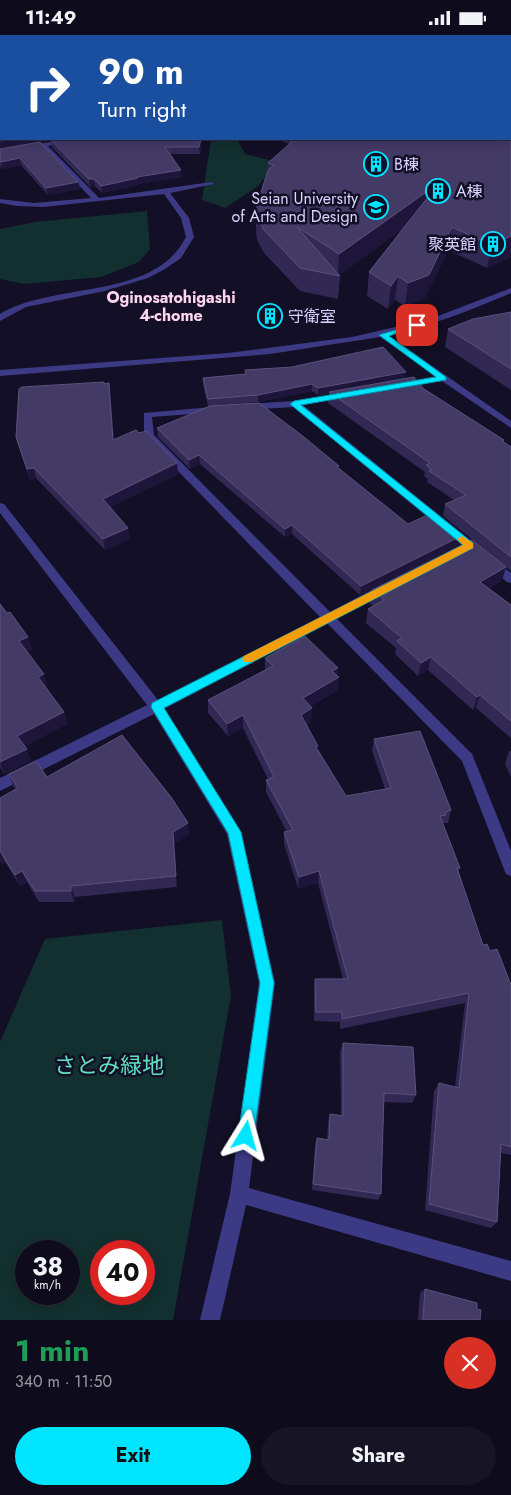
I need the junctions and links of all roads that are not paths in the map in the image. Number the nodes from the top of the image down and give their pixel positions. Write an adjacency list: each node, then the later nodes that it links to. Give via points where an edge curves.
1 (73, 140): 2 (street)
2 (44, 145): 3 (street); 6 (street)
3 (0, 152)
4 (211, 184): 5 (street)
5 (166, 192): 6 (street); 9 (street, via 185,218 190,237 180,255 134,281 51,297 21,306)
6 (97, 200): 7 (street, via 16,206)
7 (0, 201)
8 (511, 290): 10 (street, via 434,321)
9 (0, 318)
10 (383, 335): 11 (street, via 272,352); 12 (street)
11 (0, 373)
12 (443, 378): 13 (street); 16 (street)
13 (396, 386)
14 (350, 394): 15 (street)
15 (294, 404): 18 (street, via 465,548); 20 (street, via 147,415 148,436)
16 (511, 425)
17 (0, 506): 21 (street)
18 (511, 579)
19 (399, 581): 20 (street)
20 (328, 617): 21 (street); 23 (street, via 467,759)
21 (156, 707): 22 (street); 24 (street, via 234,832 267,983)
22 (0, 785)
23 (511, 869)
24 (239, 1193): 25 (street); 26 (street)
25 (511, 1271)
26 (210, 1320)

